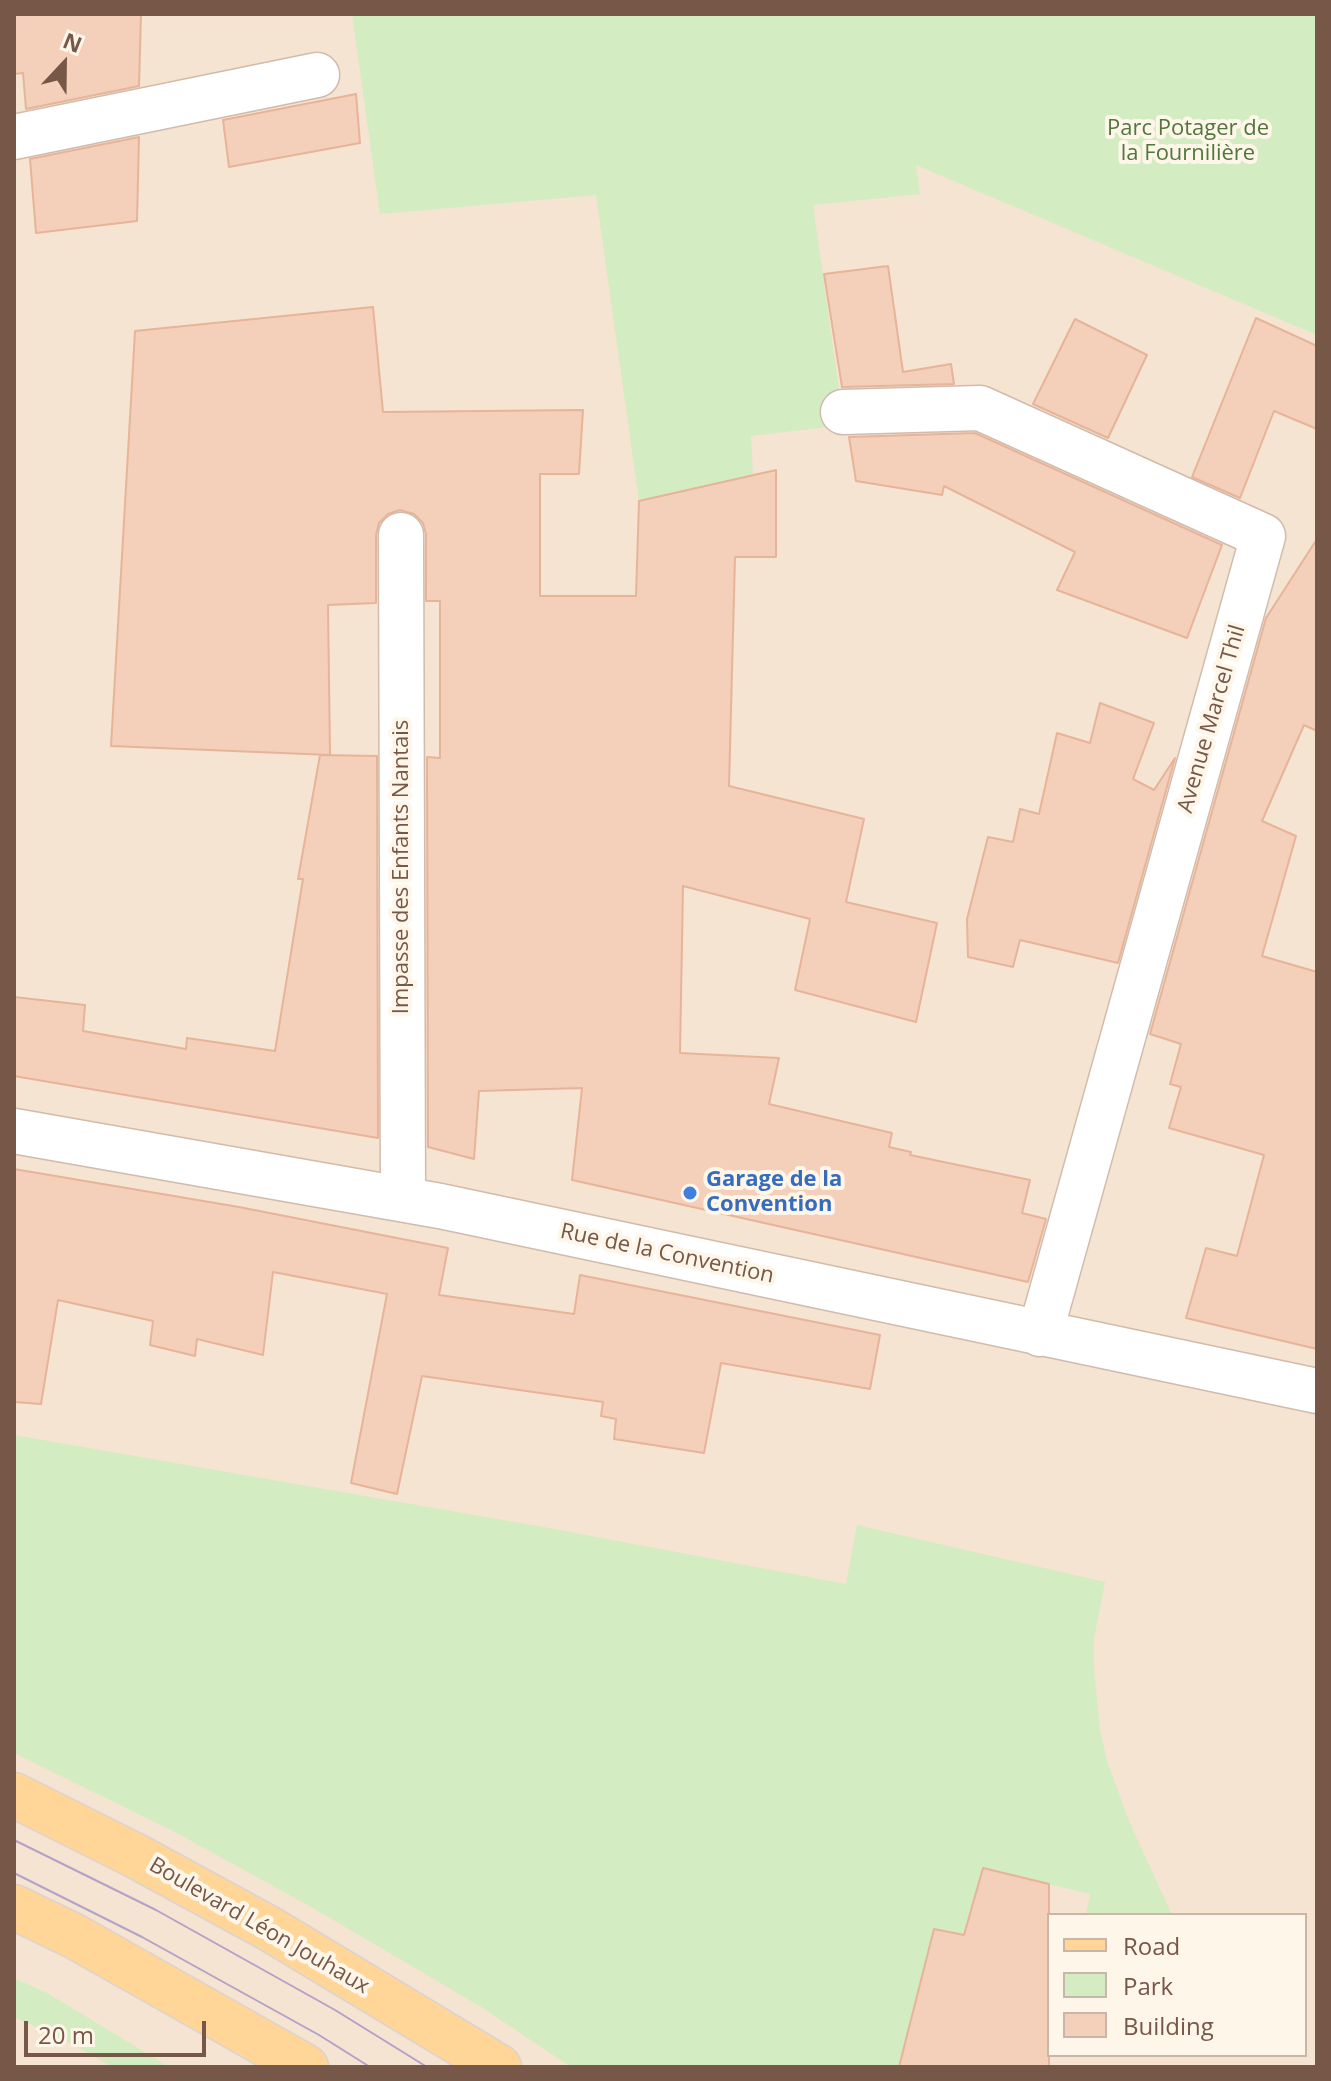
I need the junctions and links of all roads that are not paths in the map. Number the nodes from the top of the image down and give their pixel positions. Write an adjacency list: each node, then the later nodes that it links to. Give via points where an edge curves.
1 (317, 75): 2 (street)
2 (14, 137)
3 (843, 412): 7 (street, Avenue Marcel Thil, via 980,408 1263,536)
4 (401, 535): 6 (street, Impasse des Enfants Nantais)
5 (14, 1131): 6 (street, Rue de la Convention)
6 (403, 1198): 7 (street, Rue de la Convention)
7 (1040, 1334): 8 (street, Rue de la Convention)
8 (1317, 1391)
9 (14, 1795): 12 (main road, Boulevard Léon Jouhaux, via 270,1929)
10 (14, 1907): 11 (main road)
11 (306, 2067)
12 (499, 2067)

